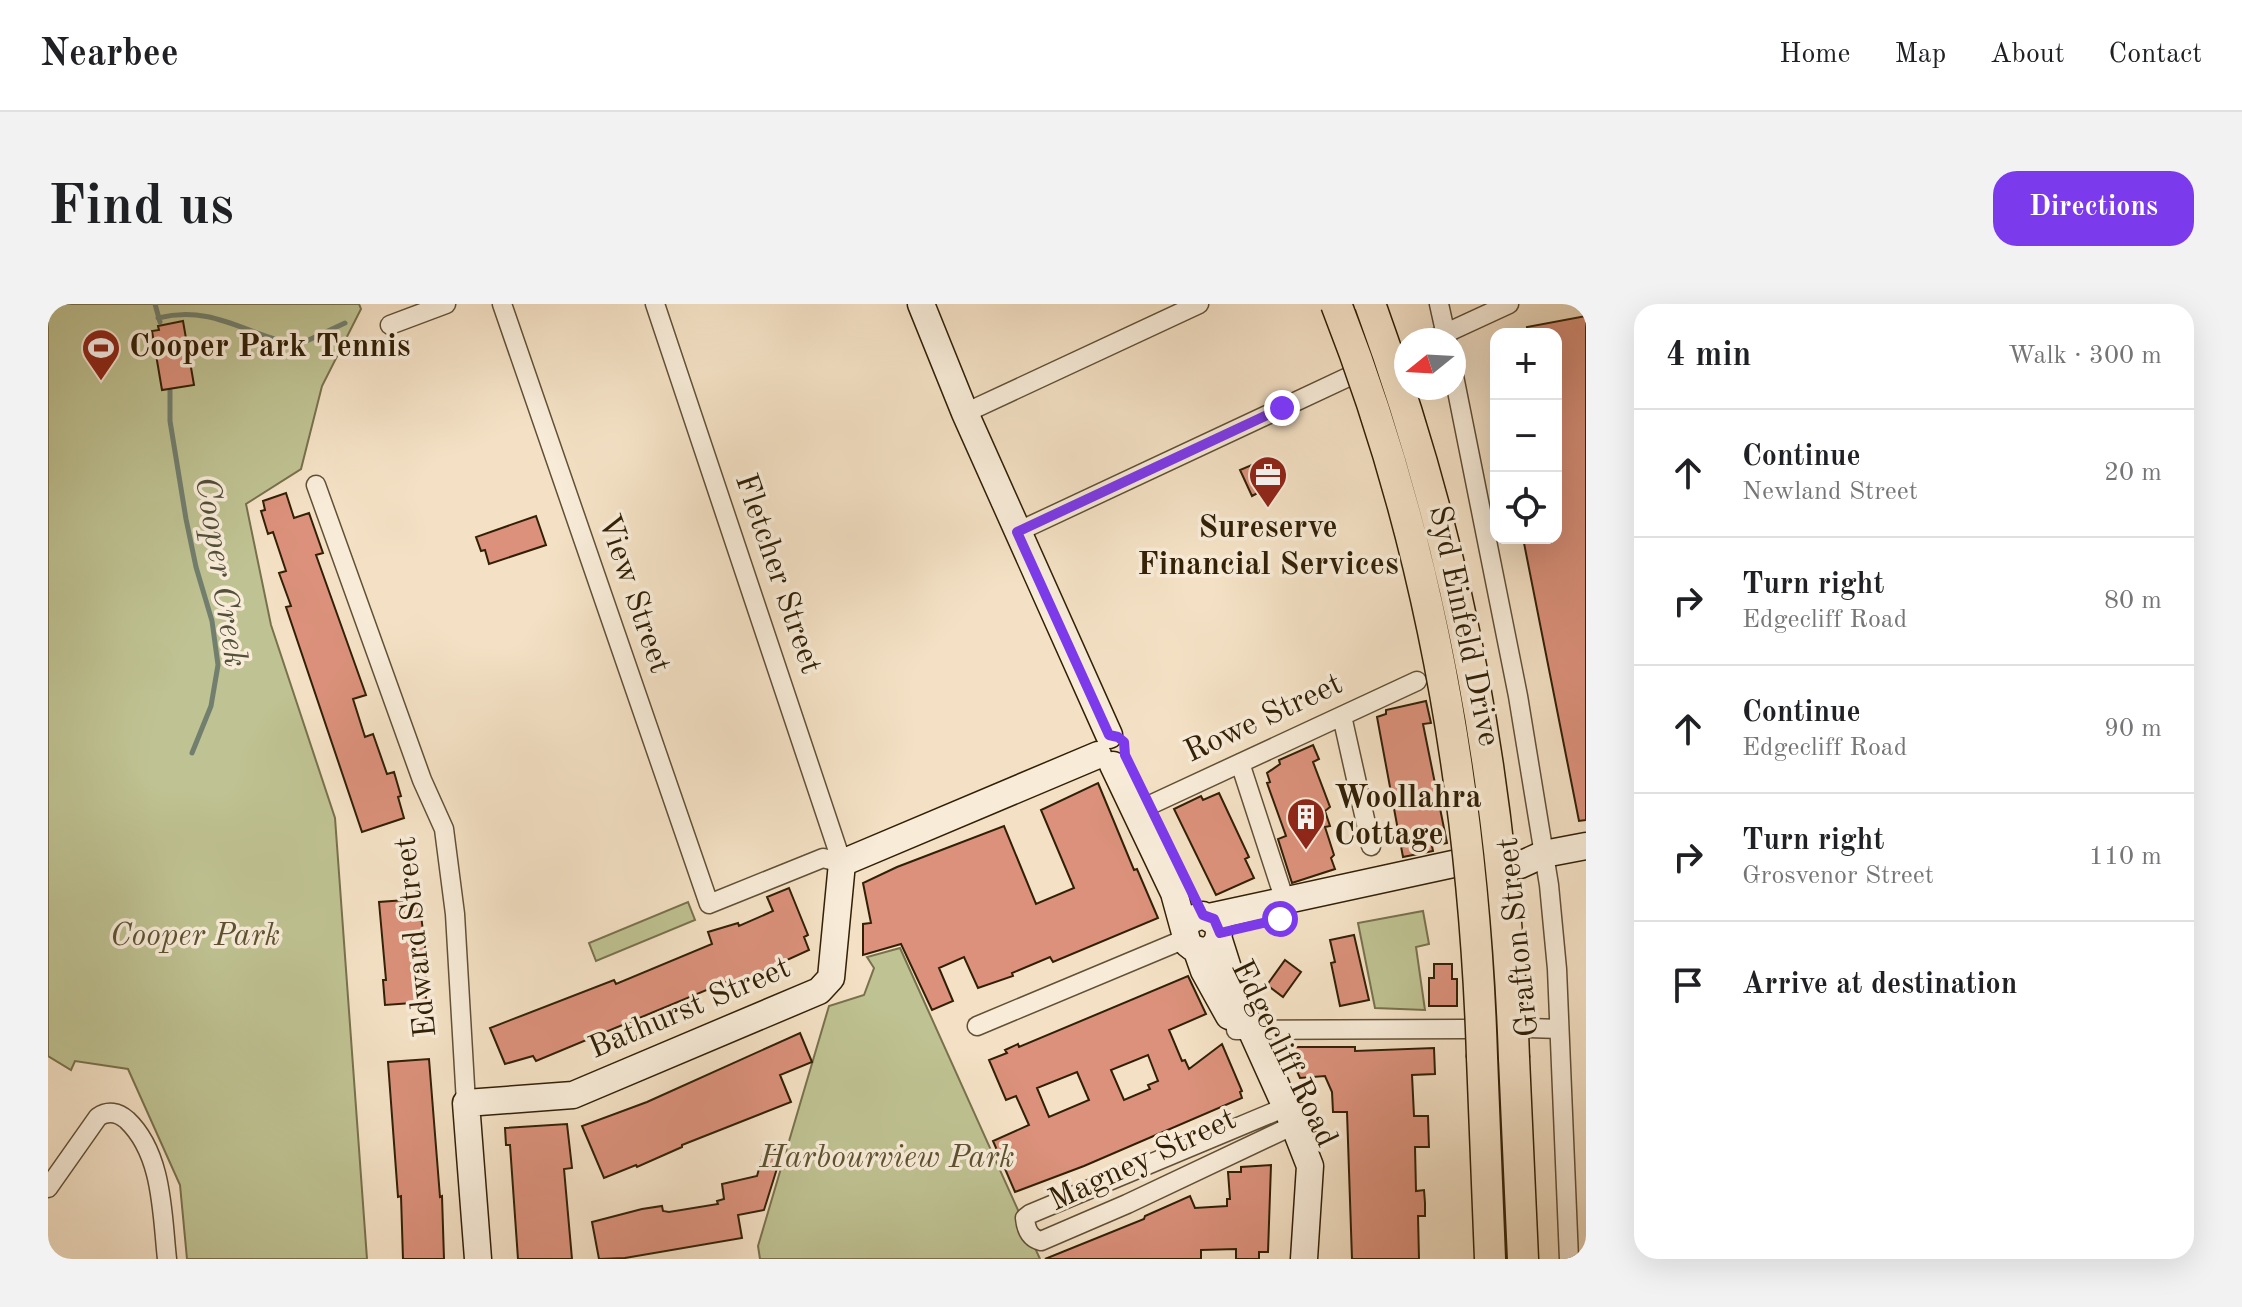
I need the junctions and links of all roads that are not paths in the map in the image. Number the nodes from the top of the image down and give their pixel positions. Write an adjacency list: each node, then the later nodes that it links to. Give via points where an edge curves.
1 (446, 304): 10 (street)
2 (502, 304): 27 (street, View Street, via 709,904 823,858)
3 (655, 304): 27 (street, Fletcher Street)
4 (921, 304): 15 (street, Edgecliff Road)
5 (1199, 304): 15 (street)
6 (1336, 304): 41 (main road, Syd Einfeld Drive, bridge, via 1375,415 1432,626 1467,843 1480,989)
7 (1370, 304): 42 (main road, Syd Einfeld Drive, bridge, via 1427,474 1475,677 1499,837 1512,988)
8 (1439, 304): 11 (street)
9 (1509, 304): 12 (street)
10 (390, 325)
11 (1440, 328)
12 (1461, 328)
13 (1346, 378): 17 (street)
14 (1459, 400): 25 (street, Grafton Street)
15 (965, 413): 17 (street, Edgecliff Road)
16 (316, 485): 35 (street, Edward Street, via 444,829 455,914)
17 (1017, 532): 20 (street, Edgecliff Road)
18 (1417, 681): 19 (street, Rowe Street)
19 (1342, 716): 21 (street, Rowe Street); 23 (street)
20 (1111, 753): 22 (street, Edgecliff Road); 27 (street)
21 (1240, 763): 22 (street, Rowe Street); 28 (street)
22 (1143, 808): 29 (street, Edgecliff Road, via 1174,893)
23 (1371, 846)
24 (1586, 846): 25 (street)
25 (1544, 854): 26 (street); 33 (street, Grafton Street)
26 (1519, 858)
27 (842, 863): 35 (street, Bathurst Street, via 831,978 819,991 573,1095)
28 (1285, 901): 29 (street); 29 (street, via 1454,872)
29 (1203, 932): 30 (street); 34 (street, Edgecliff Road, via 1230,981)
30 (977, 1026)
31 (1529, 1028): 33 (street)
32 (1465, 1029): 34 (street)
33 (1559, 1029): 43 (street, Grafton Street)
34 (1243, 1030): 36 (street, Edgecliff Road)
35 (466, 1103): 39 (street, Edward Street)
36 (1285, 1118): 36 (street, Magney Street, via 1127,1204 1041,1241 1026,1230 1030,1214); 40 (street, Edgecliff Road, via 1310,1166)
37 (48, 1188): 38 (street, via 98,1117 108,1112 120,1115 140,1137 155,1172)
38 (167, 1259)
39 (478, 1259)
40 (1304, 1259)
41 (1490, 1259)
42 (1523, 1259)
43 (1569, 1259)

